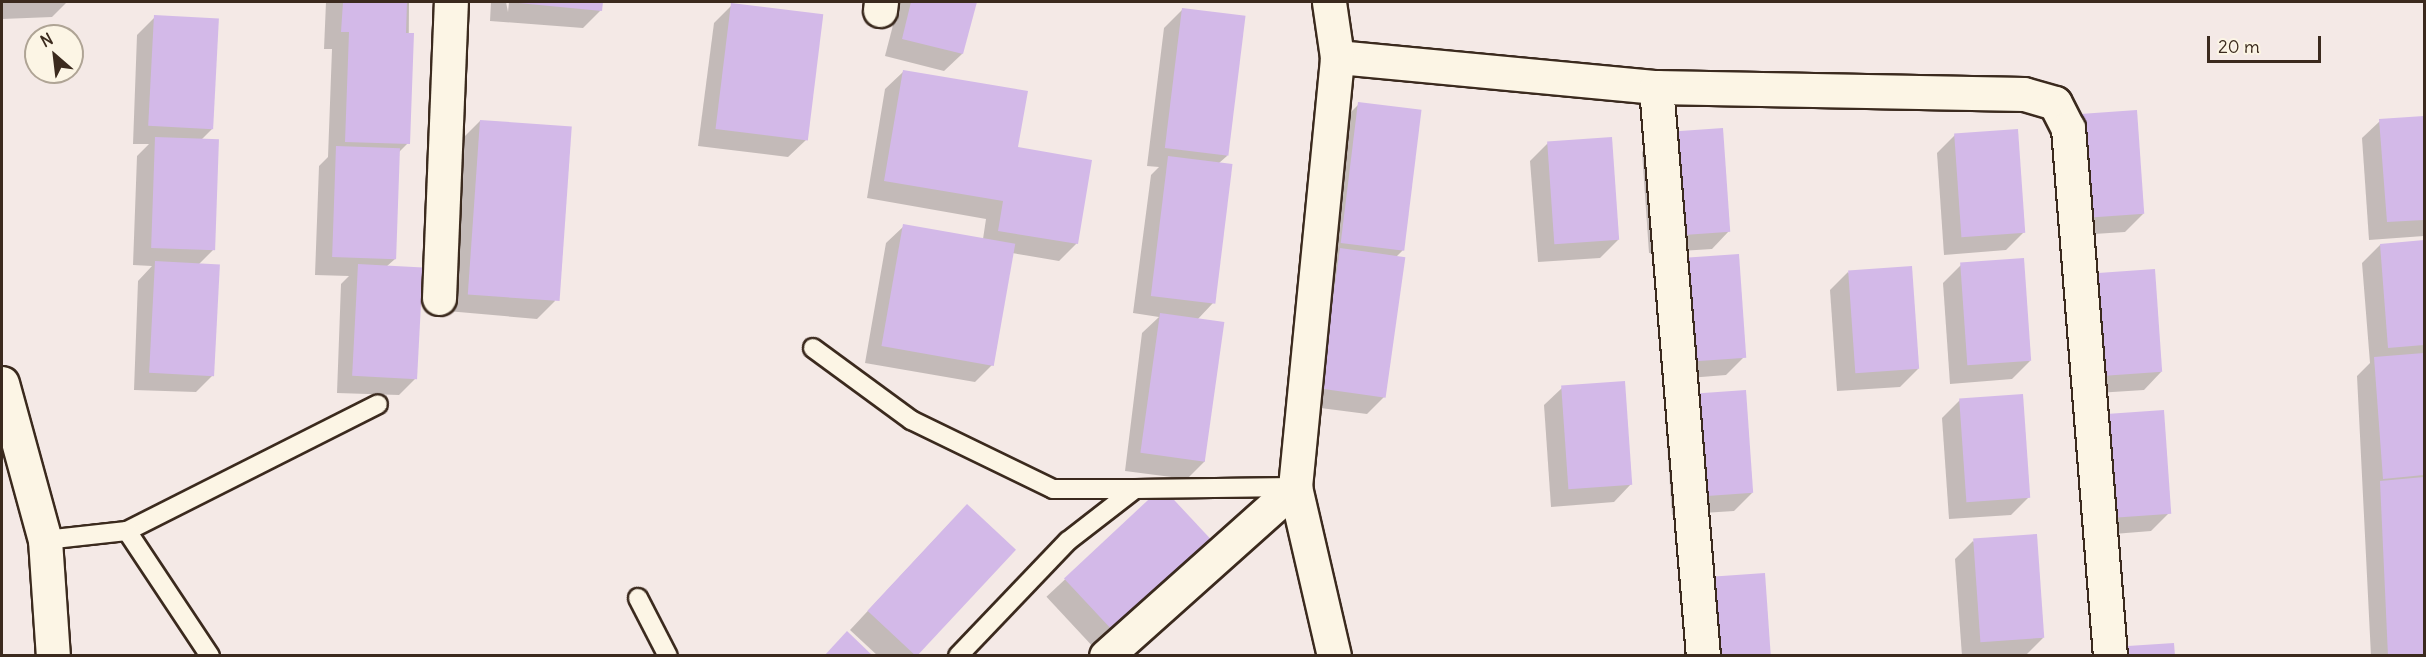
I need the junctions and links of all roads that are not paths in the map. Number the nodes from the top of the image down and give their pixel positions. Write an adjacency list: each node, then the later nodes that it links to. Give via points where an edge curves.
1 (451, 2): 5 (street)
2 (1329, 2): 3 (street)
3 (1337, 57): 4 (street); 9 (street)
4 (1656, 87): 20 (street); 21 (street, via 2024,94 2055,103 2068,128)
5 (439, 298)
6 (813, 348): 10 (lane, via 911,420 1053,489)
7 (2, 383): 12 (street)
8 (378, 404): 11 (lane)
9 (1295, 487): 10 (lane); 18 (street); 19 (street)
10 (1135, 489): 17 (lane, via 1068,542)
11 (127, 531): 12 (lane); 15 (lane)
12 (45, 540): 14 (street)
13 (638, 598): 16 (lane)
14 (53, 656)
15 (210, 656)
16 (668, 656)
17 (958, 656)
18 (1106, 656)
19 (1334, 656)
20 (1703, 656)
21 (2110, 656)

